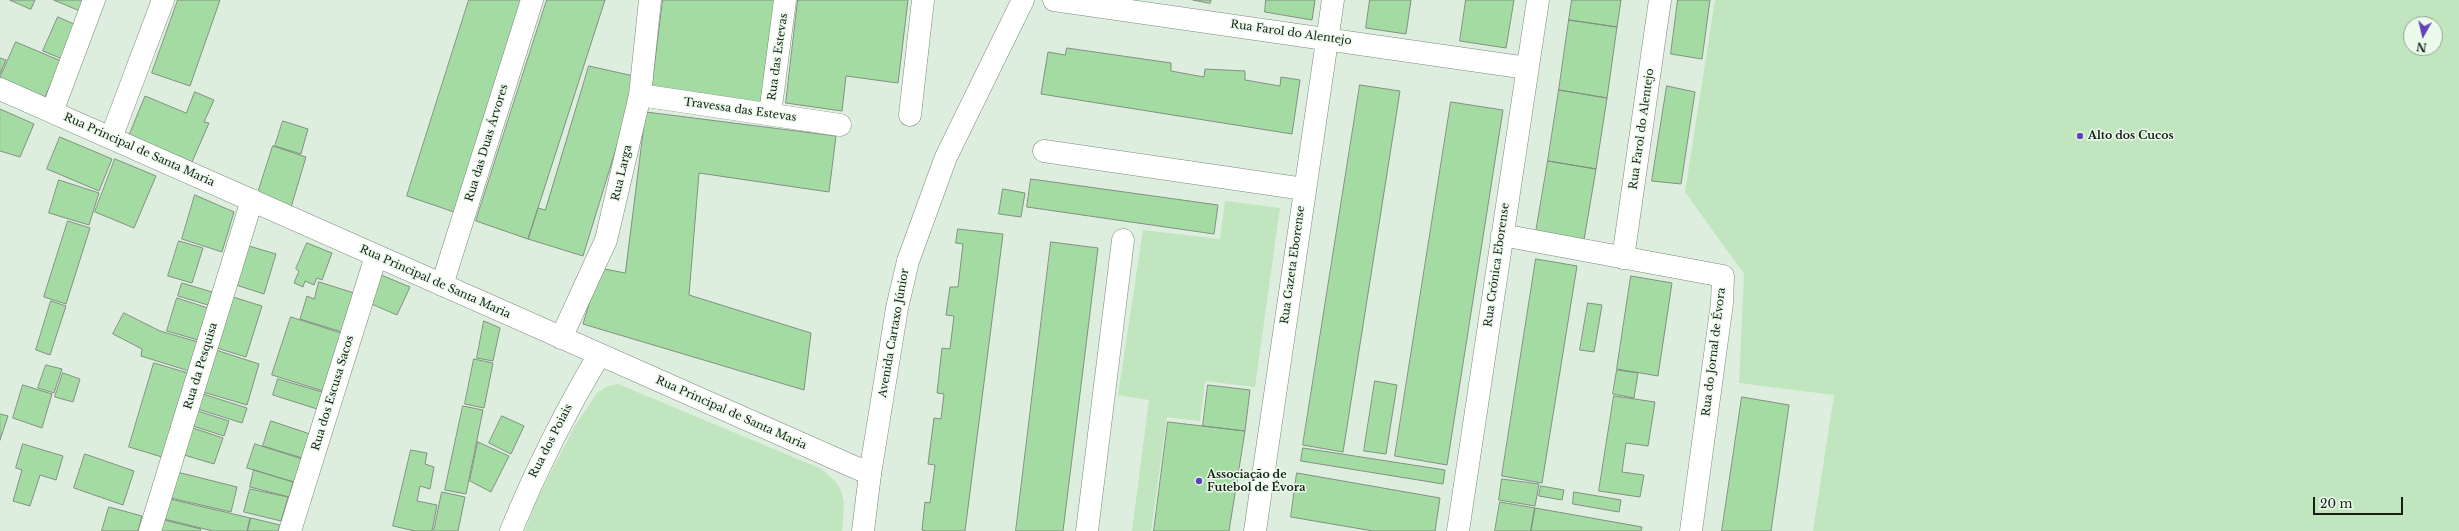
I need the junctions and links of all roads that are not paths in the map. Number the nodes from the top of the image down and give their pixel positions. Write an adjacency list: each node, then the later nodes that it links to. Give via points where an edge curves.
1 (94, 0): 16 (street)
2 (163, 0): 20 (street)
3 (532, 0): 28 (street, Rua das Duas Árvores)
4 (650, 0): 15 (street, Rua Larga)
5 (785, 0): 17 (street, Rua das Estevas)
6 (923, 0): 18 (street)
7 (1023, 0): 31 (street, Avenida Cartaxo Júnior, via 946,157 908,261 897,308)
8 (1054, 0): 12 (street, Rua Farol do Alentejo)
9 (1333, 0): 12 (street, Rua Gazeta Eborense)
10 (1538, 0): 13 (street, Rua Crónica Eborense)
11 (1660, 0): 27 (street, Rua Farol do Alentejo)
12 (1327, 38): 13 (street, Rua Farol do Alentejo); 22 (street, Rua Gazeta Eborense)
13 (1527, 68): 24 (street, Rua Crónica Eborense)
14 (0, 89): 16 (street, Rua Principal de Santa Maria)
15 (640, 95): 17 (street, Travessa das Estevas); 29 (street, Rua Larga, via 606,240)
16 (52, 112): 20 (street, Rua Principal de Santa Maria)
17 (770, 114): 19 (street, Travessa das Estevas)
18 (910, 115)
19 (840, 125)
20 (111, 138): 23 (street, Rua Principal de Santa Maria)
21 (1044, 151): 22 (street)
22 (1304, 189): 37 (street, Rua Gazeta Eborense)
23 (252, 200): 26 (street, Rua Principal de Santa Maria); 32 (street, Rua da Pesquisa)
24 (1502, 235): 27 (street, Rua do Jornal de Évora); 38 (street, Rua Crónica Eborense)
25 (1124, 240): 36 (street)
26 (376, 256): 28 (street, Rua Principal de Santa Maria); 33 (street, Rua dos Escusa Sacos)
27 (1623, 258): 39 (street, Rua do Jornal de Évora, via 1722,276 1722,303)
28 (442, 285): 29 (street, Rua Principal de Santa Maria)
29 (561, 338): 30 (street, Rua Principal de Santa Maria)
30 (599, 355): 31 (street, Rua Principal de Santa Maria); 34 (street, Rua dos Poiais, via 572,399 533,477)
31 (870, 474): 35 (street, Avenida Cartaxo Júnior)
32 (150, 531)
33 (290, 531)
34 (511, 531)
35 (863, 531)
36 (1087, 531)
37 (1255, 531)
38 (1458, 531)
39 (1691, 531)

